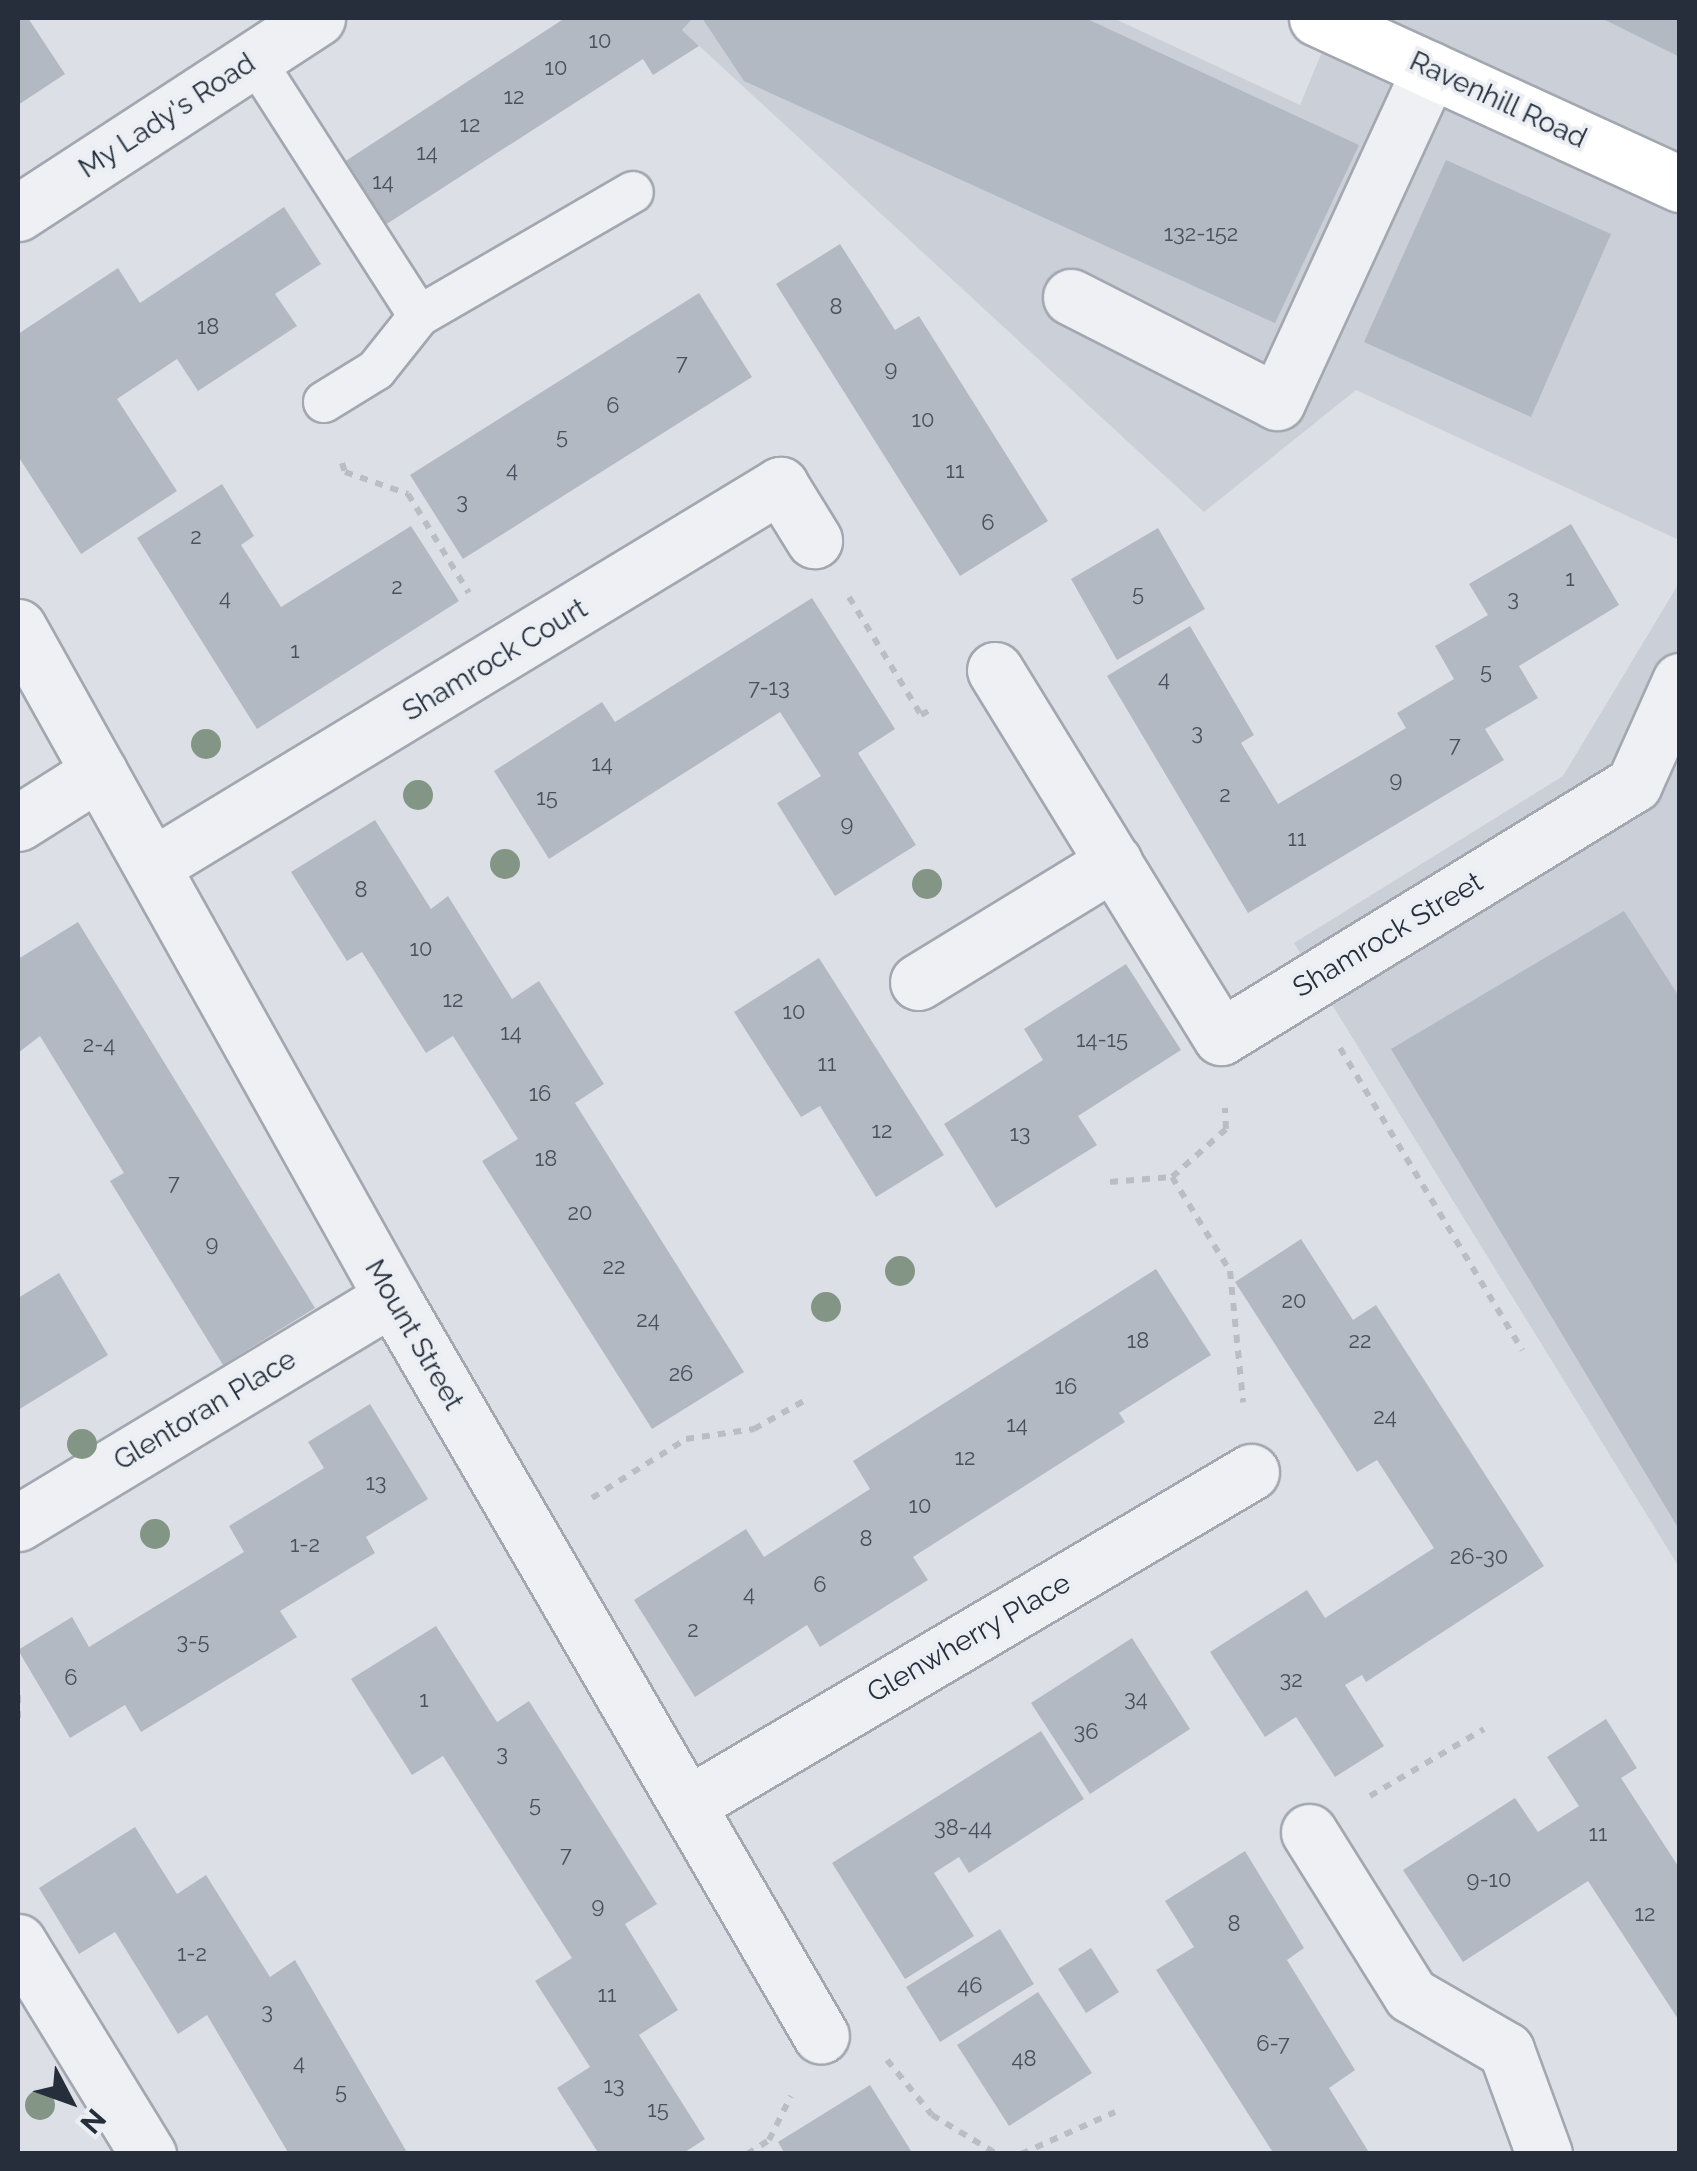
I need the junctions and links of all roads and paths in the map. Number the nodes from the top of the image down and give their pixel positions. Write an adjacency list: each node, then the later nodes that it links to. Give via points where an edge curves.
1 (317, 18): 3 (street, My Lady's Road)
2 (1317, 18): 4 (main road, Ravenhill Road)
3 (254, 59): 7 (street, My Lady's Road); 9 (lane)
4 (1430, 69): 5 (main road, Ravenhill Road); 8 (street, via 1278,402)
5 (1680, 184)
6 (632, 192): 9 (lane)
7 (18, 214)
8 (1072, 297)
9 (419, 316): 10 (lane, via 376,370)
10 (324, 402): 13 (path, via 345,472 408,494)
11 (814, 540): 13 (street, Shamrock Court, via 780,485); 14 (path, via 922,715)
12 (18, 627): 16 (street, Mount Street)
13 (506, 654): 19 (street, Shamrock Court)
14 (995, 670): 18 (street)
15 (1680, 681): 21 (street, Shamrock Street, via 1634,784)
16 (98, 772): 17 (street); 19 (street, Mount Street)
17 (18, 823)
18 (1114, 862): 20 (street); 22 (street)
19 (152, 866): 25 (street, Mount Street)
20 (918, 982)
21 (1303, 987): 22 (street, Shamrock Street); 26 (path)
22 (1221, 1037): 23 (path, via 1226,1128)
23 (1172, 1177): 24 (path); 28 (path, via 1230,1271)
24 (1110, 1182)
25 (392, 1297): 29 (street, Glentoran Place); 30 (street, Mount Street)
26 (1522, 1350)
27 (809, 1398): 30 (path, via 754,1429 686,1439)
28 (1251, 1472): 34 (street, Glenwherry Place)
29 (18, 1523)
30 (530, 1536): 34 (street, Mount Street)
31 (18, 1695): 32 (path)
32 (18, 1718)
33 (1484, 1729): 35 (path)
34 (687, 1805): 37 (street, Mount Street)
35 (1309, 1832): 42 (street, via 1411,1995 1506,2050)
36 (18, 1942): 39 (street)
37 (822, 2036): 40 (path, via 896,2063 932,2115)
38 (1114, 2112): 41 (path)
39 (148, 2154)
40 (997, 2154)
41 (1021, 2154)
42 (1544, 2154)

